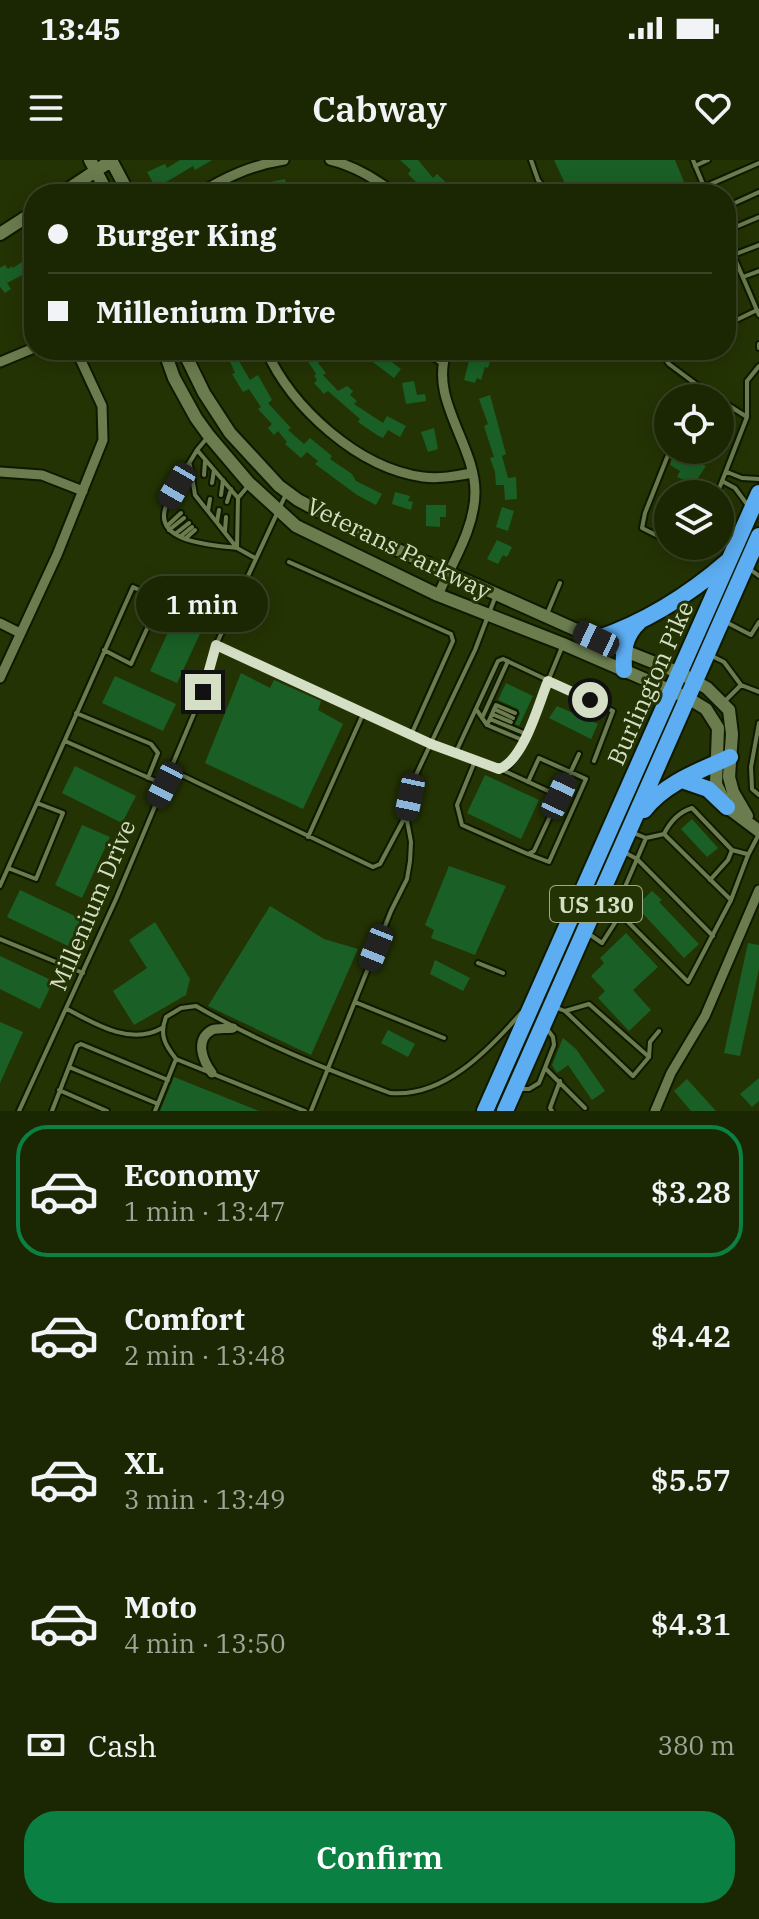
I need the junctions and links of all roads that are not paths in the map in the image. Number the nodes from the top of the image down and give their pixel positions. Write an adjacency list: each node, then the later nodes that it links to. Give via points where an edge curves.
1 (112, 160): 8 (main road); 11 (main road)
2 (284, 160): 12 (street, via 234,173)
3 (330, 160): 13 (street, via 348,164)
4 (531, 160): 14 (lane)
5 (708, 160): 6 (lane)
6 (694, 163): 15 (lane)
7 (759, 163): 16 (lane)
8 (93, 166): 9 (main road); 10 (main road)
9 (72, 184)
10 (103, 184)
11 (124, 184)
12 (216, 184)
13 (381, 184)
14 (541, 184)
15 (703, 184)
16 (711, 184)
17 (759, 192): 18 (lane)
18 (736, 202)
19 (759, 217): 21 (lane)
20 (24, 218): 22 (main road)
21 (736, 227)
22 (0, 234)
23 (759, 245): 24 (lane)
24 (736, 254)
25 (736, 262): 27 (lane)
26 (759, 271): 27 (lane)
27 (743, 277): 29 (lane)
28 (759, 297): 29 (lane)
29 (752, 299): 30 (lane)
30 (758, 312): 31 (lane)
31 (736, 321)
32 (24, 352): 39 (street)
33 (81, 360): 61 (street, via 103,417 103,440)
34 (168, 360): 44 (main road, Veterans Parkway)
35 (188, 360): 63 (main road, Veterans Parkway, via 230,433)
36 (272, 360): 51 (street, via 307,409 364,455 425,478)
37 (666, 360): 41 (lane)
38 (443, 361): 51 (street, via 444,390)
39 (0, 362)
40 (759, 366): 43 (lane, via 747,381)
41 (695, 384)
42 (734, 410): 43 (lane)
43 (747, 417): 50 (lane)
44 (209, 436): 45 (lane); 57 (main road, Veterans Parkway)
45 (197, 450): 46 (lane); 47 (lane)
46 (205, 459): 48 (lane); 52 (lane)
47 (190, 464): 68 (lane, via 195,495); 77 (lane, via 164,508)
48 (217, 471): 54 (lane); 56 (lane)
49 (0, 472): 61 (street, via 42,475)
50 (726, 472): 53 (lane); 55 (lane)
51 (472, 473): 86 (street, via 472,516)
52 (204, 475)
53 (759, 479)
54 (223, 480): 59 (lane); 65 (lane)
55 (722, 480)
56 (212, 483)
57 (250, 484): 66 (lane); 70 (main road, Veterans Parkway)
58 (734, 487): 72 (lane)
59 (231, 489): 66 (lane); 69 (lane)
60 (654, 490): 79 (lane, via 642,528)
61 (83, 491): 96 (street)
62 (203, 491): 68 (lane)
63 (287, 492): 70 (lane, Millenium Drive); 86 (main road, Veterans Parkway, via 339,523)
64 (759, 493): 72 (highway, Burlington Pike / US 130)
65 (221, 495)
66 (238, 498): 82 (lane)
67 (210, 499): 74 (lane)
68 (201, 501): 73 (lane); 74 (lane)
69 (227, 502)
70 (278, 509): 83 (lane, Millenium Drive); 89 (main road, Veterans Parkway, via 296,526)
71 (219, 510): 74 (lane)
72 (751, 510): 85 (highway, Burlington Pike / US 130)
73 (199, 513): 74 (lane); 74 (lane)
74 (211, 515): 78 (lane)
75 (182, 516): 77 (lane)
76 (226, 517): 78 (lane)
77 (167, 526): 80 (lane)
78 (225, 532): 82 (lane)
79 (654, 534)
80 (181, 536): 80 (lane, via 192,527); 82 (lane, via 199,544)
81 (759, 536): 85 (highway, Burlington Pike / US 130)
82 (237, 548): 83 (lane)
83 (255, 558): 99 (lane, Millenium Drive)
84 (289, 562): 122 (lane, via 451,634 453,641)
85 (746, 566): 92 (highway, via 699,585); 93 (highway, Burlington Pike / US 130); 105 (highway, Burlington Pike / US 130)
86 (448, 572): 88 (main road, Veterans Parkway); 89 (street)
87 (560, 583): 91 (lane)
88 (497, 593): 90 (lane); 91 (main road, Veterans Parkway)
89 (438, 595): 90 (main road, Veterans Parkway)
90 (489, 615): 98 (main road, Veterans Parkway); 124 (lane)
91 (546, 616): 97 (main road, Veterans Parkway)
92 (643, 618): 97 (highway); 101 (highway, via 631,629)
93 (722, 620): 94 (lane, via 751,635); 102 (highway, Burlington Pike / US 130)
94 (759, 622)
95 (0, 623): 96 (street)
96 (20, 633): 106 (street)
97 (596, 639): 101 (main road, Veterans Parkway)
98 (563, 644): 104 (main road, Veterans Parkway); 108 (lane)
99 (216, 645): 115 (lane); 131 (lane, Millenium Drive)
100 (104, 650): 100 (lane, via 131,664 160,600 133,587); 117 (lane)
101 (623, 651): 104 (highway); 105 (main road, Veterans Parkway)
102 (707, 654): 107 (highway, Burlington Pike / US 130); 109 (lane, via 724,662)
103 (508, 661): 108 (lane); 114 (lane, via 498,661); 118 (lane)
104 (624, 670): 110 (main road, Veterans Parkway)
105 (680, 673): 107 (main road, Veterans Parkway); 110 (highway, Burlington Pike / US 130)
106 (0, 678)
107 (696, 680): 112 (highway, Burlington Pike / US 130); 113 (main road, Veterans Parkway)
108 (548, 681): 121 (lane); 129 (lane, via 613,711)
109 (741, 685): 111 (lane); 113 (lane)
110 (672, 691): 112 (main road, Veterans Parkway); 168 (highway, Burlington Pike / US 130)
111 (759, 692)
112 (688, 698): 127 (main road, via 706,709 718,728); 142 (highway, Burlington Pike / US 130)
113 (723, 703): 127 (main road, via 732,722)
114 (476, 709): 118 (lane); 125 (lane)
115 (364, 712): 122 (lane); 145 (lane)
116 (493, 712): 116 (lane, via 513,718); 120 (lane); 121 (lane)
117 (76, 713): 123 (lane); 133 (lane, via 151,744 158,753)
118 (482, 718): 120 (lane)
119 (759, 723): 137 (lane, via 751,767 752,789)
120 (487, 725): 121 (lane, via 520,739)
121 (528, 729): 121 (lane, via 521,721); 130 (lane, via 518,754)
122 (411, 735): 124 (lane)
123 (64, 741): 133 (lane); 139 (lane)
124 (431, 744): 125 (lane); 141 (lane, via 414,779)
125 (455, 753): 128 (lane)
126 (579, 754): 132 (lane)
127 (724, 760): 134 (highway); 140 (main road, via 716,784); 143 (main road, via 739,806)
128 (475, 761): 130 (lane); 149 (lane, via 457,805 462,825)
129 (594, 761)
130 (499, 769): 135 (lane)
131 (171, 770): 136 (lane, Millenium Drive); 145 (lane)
132 (571, 772): 135 (lane, via 539,758); 138 (lane); 149 (lane, via 586,779 549,862)
133 (148, 778): 136 (lane)
134 (682, 780): 140 (highway, via 708,789); 142 (highway, via 660,792)
135 (528, 782): 138 (lane)
136 (165, 785): 166 (lane, Millenium Drive)
137 (759, 795)
138 (559, 796): 149 (lane)
139 (37, 803): 152 (lane); 152 (lane, via 63,813 36,879)
140 (727, 807): 143 (main road)
141 (406, 815): 145 (lane, via 380,864 373,867); 169 (lane, via 411,842 407,879)
142 (629, 831): 146 (lane); 147 (highway, Burlington Pike / US 130)
143 (759, 832): 150 (lane)
144 (664, 834): 146 (lane); 148 (lane, via 692,808); 154 (lane)
145 (308, 837)
146 (646, 838): 151 (lane)
147 (621, 850): 151 (lane); 153 (highway, Burlington Pike / US 130)
148 (732, 850): 150 (lane); 154 (lane)
149 (528, 854)
150 (748, 855): 159 (lane)
151 (637, 859): 156 (lane); 163 (lane)
152 (8, 868): 155 (lane)
153 (608, 877): 156 (lane); 158 (highway, Burlington Pike / US 130)
154 (710, 880): 159 (lane)
155 (0, 886)
156 (624, 888): 160 (lane)
157 (759, 890): 198 (street, via 705,1016)
158 (601, 894): 160 (lane); 162 (highway, Burlington Pike / US 130)
159 (731, 900): 163 (lane)
160 (615, 910): 161 (lane)
161 (620, 915): 162 (lane, via 602,943); 163 (lane, via 688,982)
162 (584, 932): 171 (highway, Burlington Pike / US 130)
163 (713, 936)
164 (0, 939): 166 (lane)
165 (478, 963): 167 (lane)
166 (83, 973): 170 (lane, Millenium Drive)
167 (503, 973)
168 (538, 993): 181 (lane, via 501,1036 460,1071 425,1091 390,1093); 195 (highway, Burlington Pike / US 130)
169 (355, 1002): 176 (lane); 181 (lane)
170 (66, 1009): 173 (lane, via 130,1035); 189 (lane, Millenium Drive)
171 (558, 1009): 172 (highway, Burlington Pike / US 130); 177 (lane, via 589,1004); 177 (lane, via 633,1076)
172 (543, 1025): 180 (lane, via 554,1045); 185 (highway, Burlington Pike / US 130)
173 (162, 1028): 174 (lane, via 166,1017 196,1006); 178 (lane, via 164,1045)
174 (233, 1028): 181 (lane); 182 (street, via 213,1030 203,1039 201,1053)
175 (659, 1031): 177 (lane, via 650,1042)
176 (444, 1038)
177 (649, 1057)
178 (176, 1059): 182 (lane); 183 (lane)
179 (69, 1067): 183 (lane, via 81,1044); 186 (lane); 187 (lane)
180 (545, 1068): 184 (lane); 185 (lane, via 535,1087)
181 (328, 1070): 194 (lane)
182 (212, 1073): 193 (lane)
183 (168, 1080): 187 (lane)
184 (560, 1081): 188 (lane); 197 (lane)
185 (514, 1089): 196 (highway, Burlington Pike / US 130)
186 (59, 1090): 190 (lane); 191 (lane)
187 (158, 1104): 192 (lane)
188 (585, 1108)
189 (19, 1111)
190 (52, 1111)
191 (107, 1111)
192 (155, 1111)
193 (305, 1111)
194 (311, 1111)
195 (485, 1111)
196 (505, 1111)
197 (552, 1111)
198 (655, 1111)

